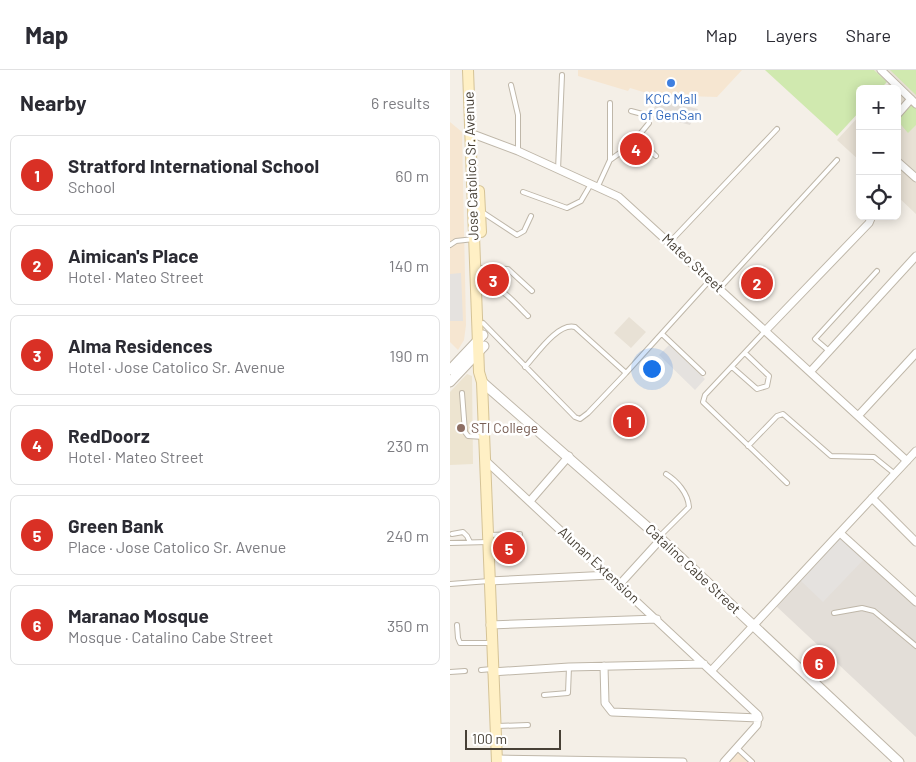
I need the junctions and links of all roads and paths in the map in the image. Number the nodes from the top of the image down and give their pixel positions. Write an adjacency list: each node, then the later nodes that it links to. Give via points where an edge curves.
1 (468, 70): 11 (main road, Jose Catolico Sr. Avenue)
2 (474, 70): 11 (main road, Jose Catolico Sr. Avenue)
3 (881, 70): 6 (street)
4 (562, 74): 18 (lane)
5 (512, 85): 13 (lane, via 518,115)
6 (914, 101): 9 (street)
7 (610, 103): 15 (lane)
8 (630, 111): 12 (lane, via 650,119)
9 (901, 112)
10 (776, 129): 26 (lane)
11 (473, 134): 13 (street, Mateo Street); 22 (main road, Jose Catolico Sr. Avenue); 25 (main road, Jose Catolico Sr. Avenue)
12 (637, 138): 14 (lane); 15 (lane)
13 (518, 150): 18 (street, Mateo Street)
14 (656, 156)
15 (610, 160): 20 (lane)
16 (837, 160): 33 (lane)
17 (901, 165): 19 (street)
18 (558, 170): 20 (street, Mateo Street)
19 (916, 178)
20 (595, 185): 21 (lane, via 581,201 567,208); 26 (street, Mateo Street, via 620,196)
21 (523, 192)
22 (480, 211): 23 (lane, via 517,235 524,230); 29 (main road, Jose Catolico Sr. Avenue)
23 (531, 216)
24 (870, 220): 37 (street)
25 (474, 239): 27 (lane); 39 (main road, Jose Catolico Sr. Avenue)
26 (670, 242): 31 (street, Mateo Street)
27 (450, 245)
28 (916, 256): 40 (street)
29 (482, 268): 32 (main road, Jose Catolico Sr. Avenue); 34 (lane, via 508,269)
30 (877, 272): 40 (lane, via 814,339)
31 (711, 279): 33 (street, Mateo Street); 38 (lane)
32 (482, 286): 35 (lane, via 498,288); 36 (main road, Jose Catolico Sr. Avenue)
33 (720, 288): 37 (street, Mateo Street)
34 (532, 291)
35 (528, 316)
36 (483, 323): 39 (main road, Jose Catolico Sr. Avenue); 43 (lane)
37 (766, 330): 41 (lane); 46 (street, Mateo Street)
38 (662, 334): 47 (lane); 48 (lane)
39 (481, 343): 45 (street); 49 (street); 50 (main road, Jose Catolico Sr. Avenue, via 485,372)
40 (829, 351): 46 (street)
41 (745, 353): 44 (lane); 44 (lane, via 769,376 767,386 757,389)
42 (916, 353): 52 (street)
43 (525, 367): 47 (lane, via 560,328 570,325); 47 (lane, via 580,419)
44 (732, 367): 54 (lane, via 703,402)
45 (450, 370)
46 (810, 372): 52 (street, Mateo Street)
47 (626, 373)
48 (703, 373)
49 (450, 382)
50 (482, 382): 53 (main road, Jose Catolico Sr. Avenue); 56 (street, Catalino Cabe Street)
51 (462, 393): 53 (lane, via 465,432 468,436)
52 (858, 416): 58 (street, Mateo Street)
53 (485, 437): 57 (main road, Jose Catolico Sr. Avenue)
54 (748, 446): 60 (lane, via 776,416 783,414 831,456 874,457); 61 (lane)
55 (916, 451): 58 (street)
56 (569, 456): 63 (street); 67 (street, Catalino Cabe Street)
57 (486, 461): 63 (street, Alunan Extension); 68 (main road, Jose Catolico Sr. Avenue)
58 (907, 461): 60 (street)
59 (666, 474): 67 (lane, via 676,480 689,499 689,506)
60 (895, 474): 62 (street)
61 (788, 483)
62 (872, 498): 64 (street); 70 (street)
63 (530, 501): 72 (street, Alunan Extension)
64 (840, 533): 76 (street); 81 (street)
65 (452, 534): 69 (lane, via 463,532)
66 (520, 534): 68 (lane)
67 (660, 538): 75 (street); 81 (street, Catalino Cabe Street)
68 (488, 539): 69 (lane); 73 (main road, Jose Catolico Sr. Avenue)
69 (470, 542): 71 (lane)
70 (916, 542)
71 (450, 543)
72 (610, 575): 73 (street); 75 (street, Alunan Extension)
73 (489, 581): 74 (lane); 80 (main road, Jose Catolico Sr. Avenue)
74 (450, 584)
75 (620, 584): 78 (street, Alunan Extension)
76 (916, 602)
77 (834, 613): 83 (lane, via 862,608 874,611)
78 (657, 619): 80 (street); 84 (street, Alunan Extension)
79 (457, 625): 82 (lane, via 460,643)
80 (490, 625): 82 (main road, Jose Catolico Sr. Avenue)
81 (754, 625): 90 (street); 101 (street, Catalino Cabe Street)
82 (491, 643): 88 (main road, Jose Catolico Sr. Avenue)
83 (916, 646)
84 (704, 664): 85 (street); 90 (street, Alunan Extension)
85 (604, 666): 86 (street); 93 (street, via 605,703 612,712)
86 (569, 667): 88 (street); 92 (lane, via 568,692)
87 (481, 670): 88 (lane)
88 (492, 670): 94 (main road, Jose Catolico Sr. Avenue)
89 (465, 671): 91 (lane)
90 (711, 671): 93 (street, Alunan Extension)
91 (450, 672)
92 (544, 696)
93 (759, 718): 96 (street, via 757,725)
94 (494, 726): 95 (lane); 97 (main road, Jose Catolico Sr. Avenue)
95 (528, 726)
96 (737, 748): 98 (street); 100 (lane)
97 (497, 760): 99 (street)
98 (727, 761)
99 (683, 762)
100 (752, 762)
101 (899, 762)

